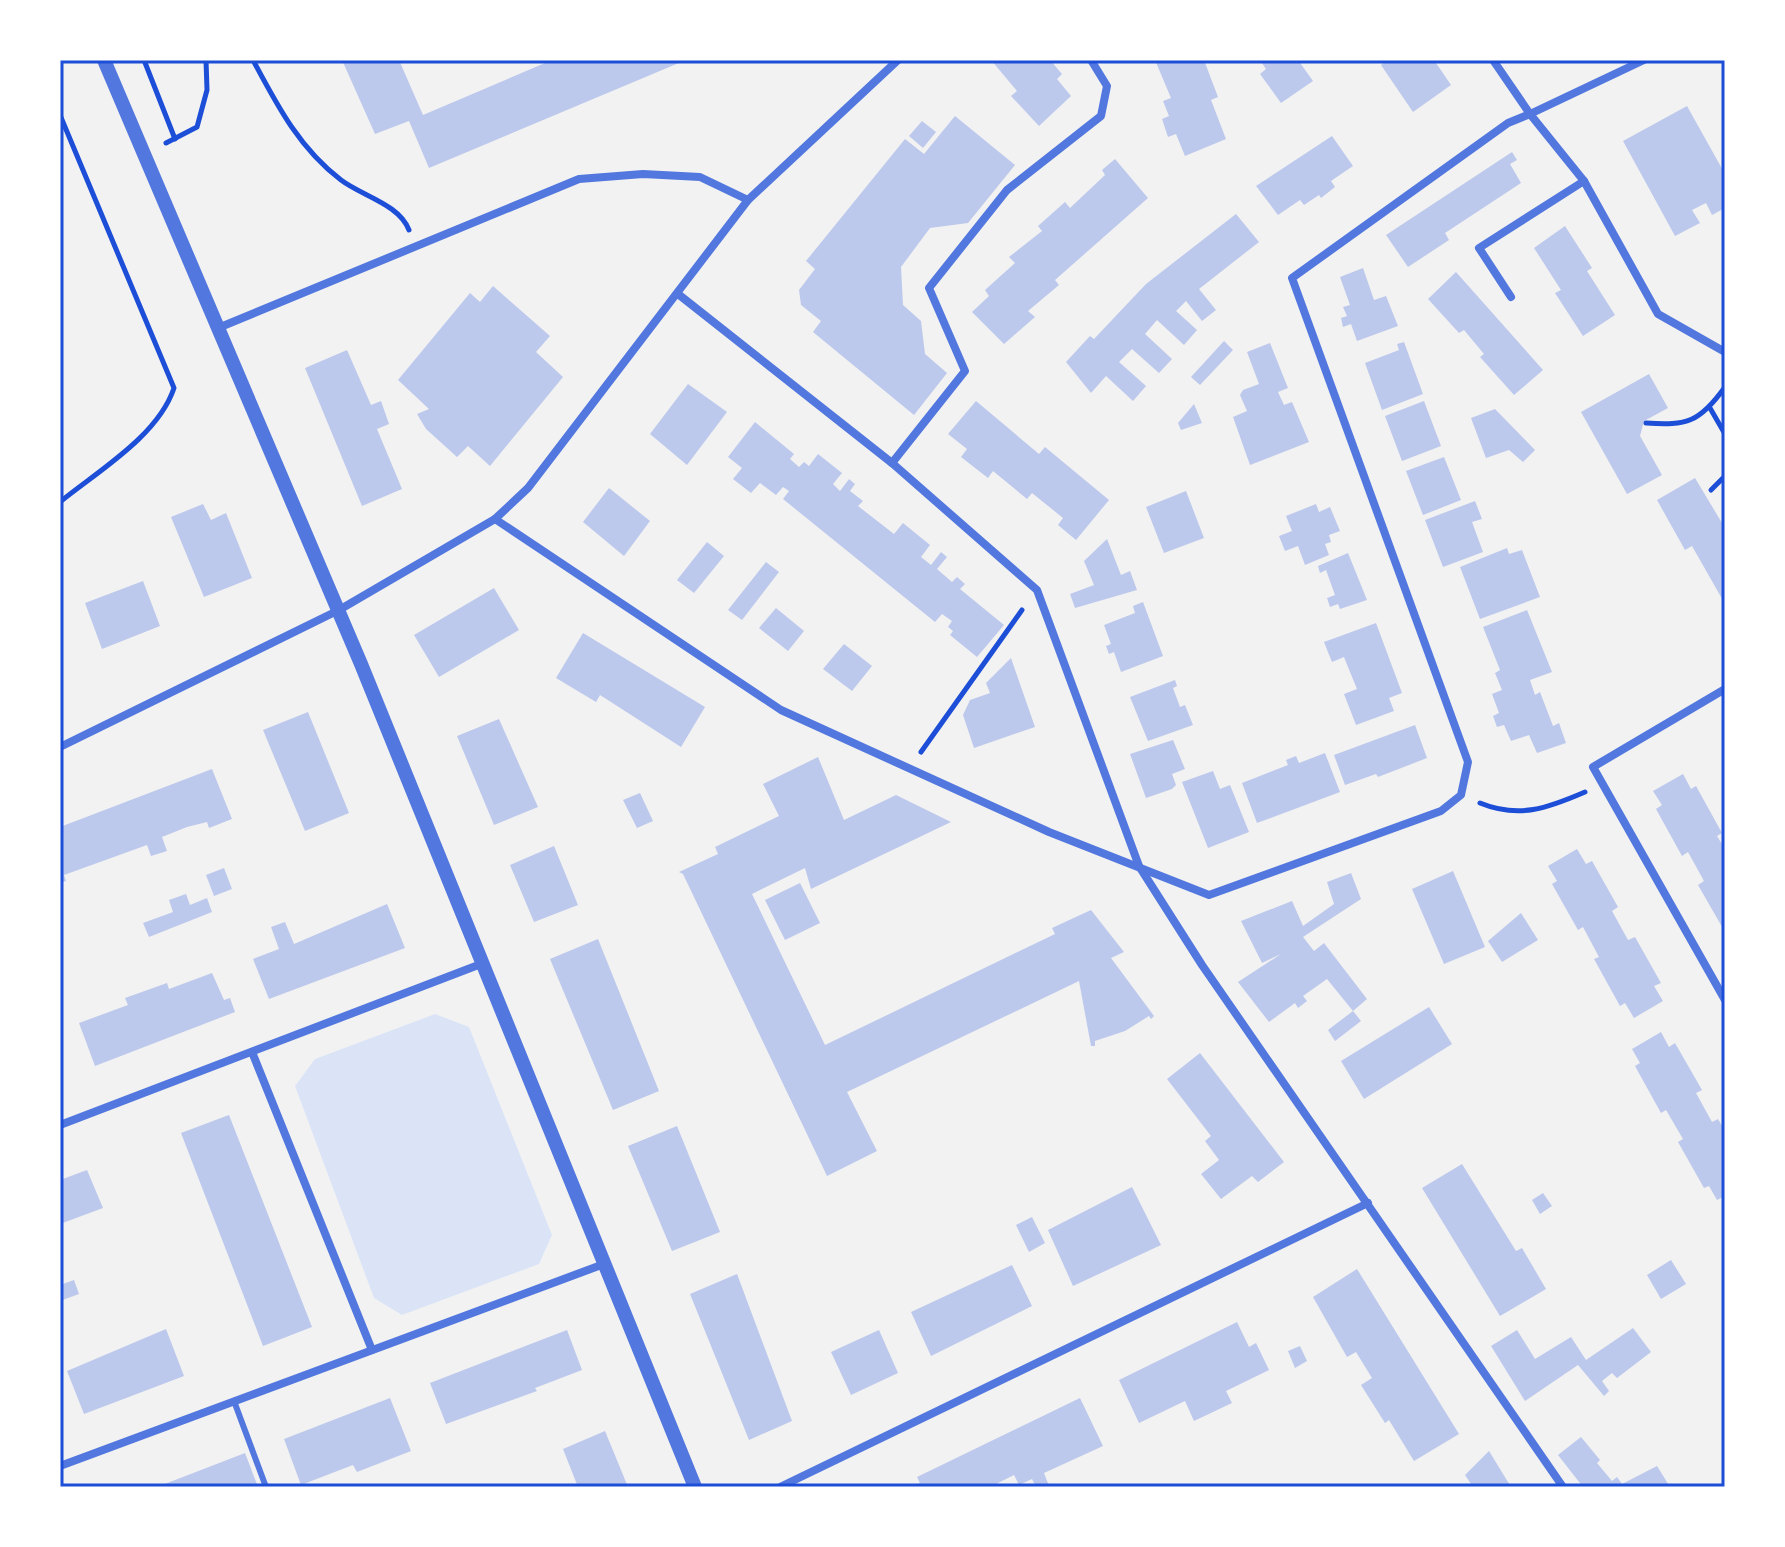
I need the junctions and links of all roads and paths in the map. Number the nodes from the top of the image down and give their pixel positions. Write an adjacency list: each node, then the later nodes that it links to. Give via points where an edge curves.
1 (104, 60): 12 (street)
2 (144, 60): 11 (path)
3 (206, 60): 11 (path, via 207,90 197,127)
4 (253, 60): 15 (path, via 293,133 341,180 404,217)
5 (898, 60): 14 (street)
6 (1091, 60): 24 (street, via 1107,86 1101,116 1007,190 929,288 965,371)
7 (1493, 60): 9 (street)
8 (1644, 60): 9 (street)
9 (1530, 114): 13 (street); 35 (street, via 1508,123 1292,278 1468,762)
10 (60, 115): 27 (path, via 174,388 167,408 127,448)
11 (175, 139): 12 (path)
12 (145, 154): 18 (street)
13 (1584, 181): 17 (street, via 1479,248); 19 (street, via 1658,314)
14 (748, 200): 15 (street, via 700,177 579,179); 16 (street)
15 (415, 246): 18 (street)
16 (678, 294): 24 (street); 28 (street, via 528,488)
17 (1511, 297)
18 (218, 328): 30 (street)
19 (1725, 352)
20 (1725, 387): 21 (path)
21 (1710, 408): 22 (path, via 1682,425); 23 (path)
22 (1646, 423)
23 (1725, 434)
24 (892, 463): 29 (street)
25 (1725, 476): 26 (path)
26 (1711, 490)
27 (60, 502)
28 (495, 519): 30 (street); 33 (street, via 781,710)
29 (1037, 590): 33 (path); 36 (street)
30 (339, 610): 32 (street); 37 (street)
31 (1725, 689): 34 (street, via 1593,767)
32 (60, 747)
33 (910, 768): 36 (street, via 1049,832)
34 (1601, 782): 35 (path, via 1533,812 1495,809); 38 (street)
35 (1461, 795): 36 (street, via 1441,811 1209,895)
36 (1139, 866): 41 (street)
37 (481, 964): 39 (street); 42 (street)
38 (1725, 1000)
39 (252, 1052): 40 (street); 43 (street)
40 (60, 1125)
41 (1368, 1203): 48 (street); 49 (street)
42 (604, 1264): 43 (street); 47 (street)
43 (372, 1350): 44 (street)
44 (234, 1401): 45 (street); 46 (lane)
45 (60, 1466)
46 (266, 1487)
47 (695, 1487)
48 (780, 1487)
49 (1563, 1487)

